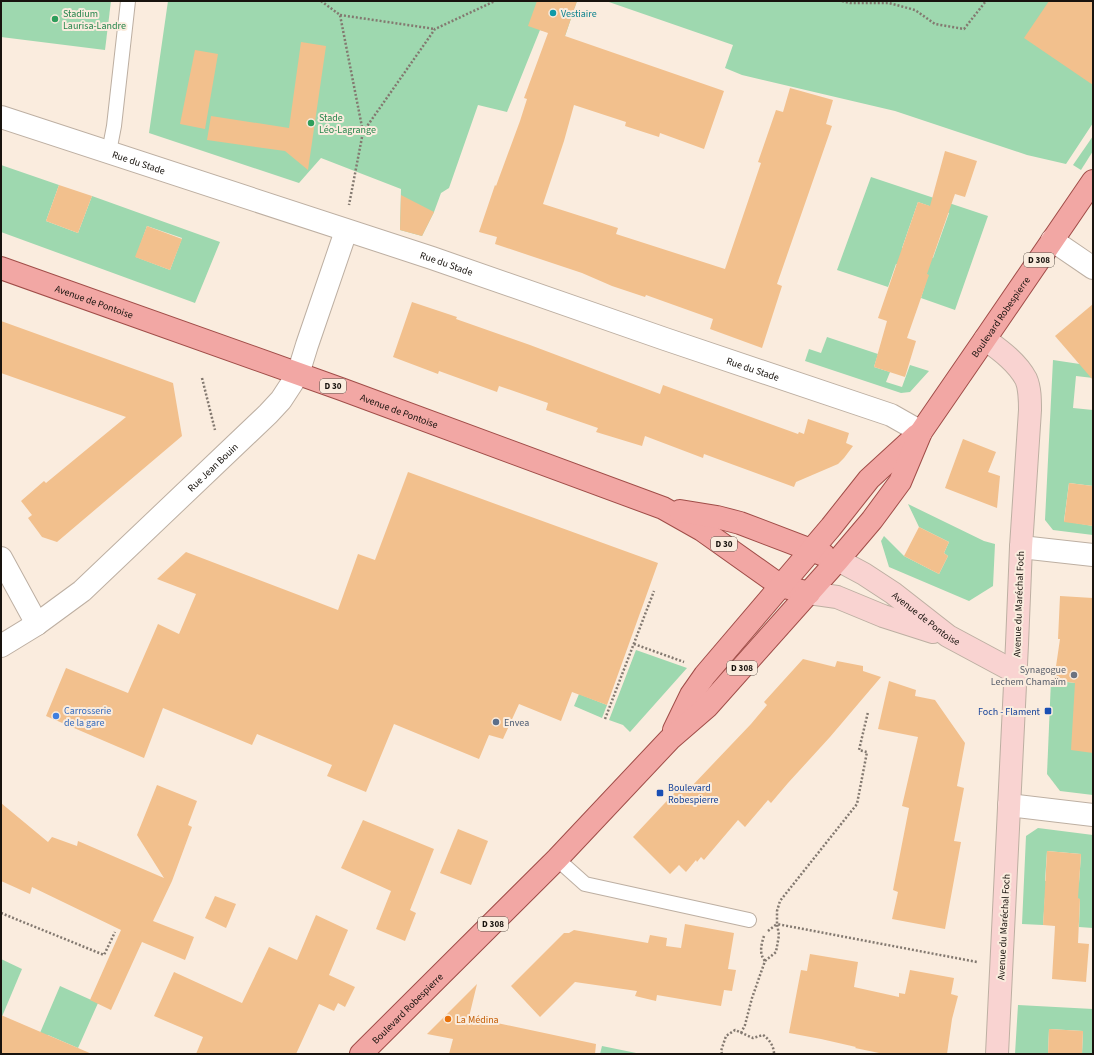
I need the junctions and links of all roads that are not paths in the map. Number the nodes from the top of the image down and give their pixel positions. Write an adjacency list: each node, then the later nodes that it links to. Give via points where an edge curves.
1 (128, 1): 3 (lane)
2 (1, 117): 3 (street, Rue du Stade)
3 (109, 152): 5 (street, Rue du Stade)
4 (1093, 181): 6 (main road, Boulevard Robespierre / D 308)
5 (346, 231): 10 (street, Rue Jean Bouin); 11 (street, Rue du Stade, via 891,415)
6 (1052, 240): 8 (street); 9 (main road, Boulevard Robespierre / D 308)
7 (1, 268): 10 (main road, Avenue de Pontoise / D 30)
8 (1093, 268)
9 (986, 339): 11 (main road, Boulevard Robespierre); 13 (street, Avenue du Maréchal Foch, via 1013,362 1026,380 1030,394)
10 (298, 374): 12 (main road, Avenue de Pontoise / D 30); 20 (street, Rue Jean Bouin, via 268,414 82,591)
11 (920, 432): 14 (main road, Boulevard Robespierre, via 869,479); 17 (main road, Boulevard Robespierre, via 900,482)
12 (663, 508): 14 (main road, via 740,523); 18 (main road, Avenue de Pontoise / D 30, via 714,538)
13 (1021, 547): 15 (street); 23 (street, Avenue du Maréchal Foch)
14 (812, 550): 17 (main road); 18 (main road, Boulevard Robespierre)
15 (1093, 555)
16 (1, 558): 20 (street)
17 (838, 560): 19 (main road, Boulevard Robespierre / D 308); 21 (street, Avenue de Pontoise, via 893,593)
18 (781, 586): 19 (main road); 24 (main road, Boulevard Robespierre, via 705,675 691,696)
19 (809, 593): 21 (street, via 837,597 883,616); 24 (main road, Boulevard Robespierre / D 308, via 706,707)
20 (37, 624): 22 (street, Rue Jean Bouin)
21 (948, 636): 23 (street, Avenue de Pontoise)
22 (1, 646)
23 (1016, 672): 25 (street, Avenue du Maréchal Foch)
24 (670, 739): 27 (main road, Boulevard Robespierre / D 308)
25 (1009, 805): 26 (street); 30 (street, Avenue du Maréchal Foch)
26 (1093, 815)
27 (558, 859): 28 (lane, via 585,884); 29 (main road, Boulevard Robespierre / D 308)
28 (749, 920)
29 (361, 1054)
30 (997, 1054)

